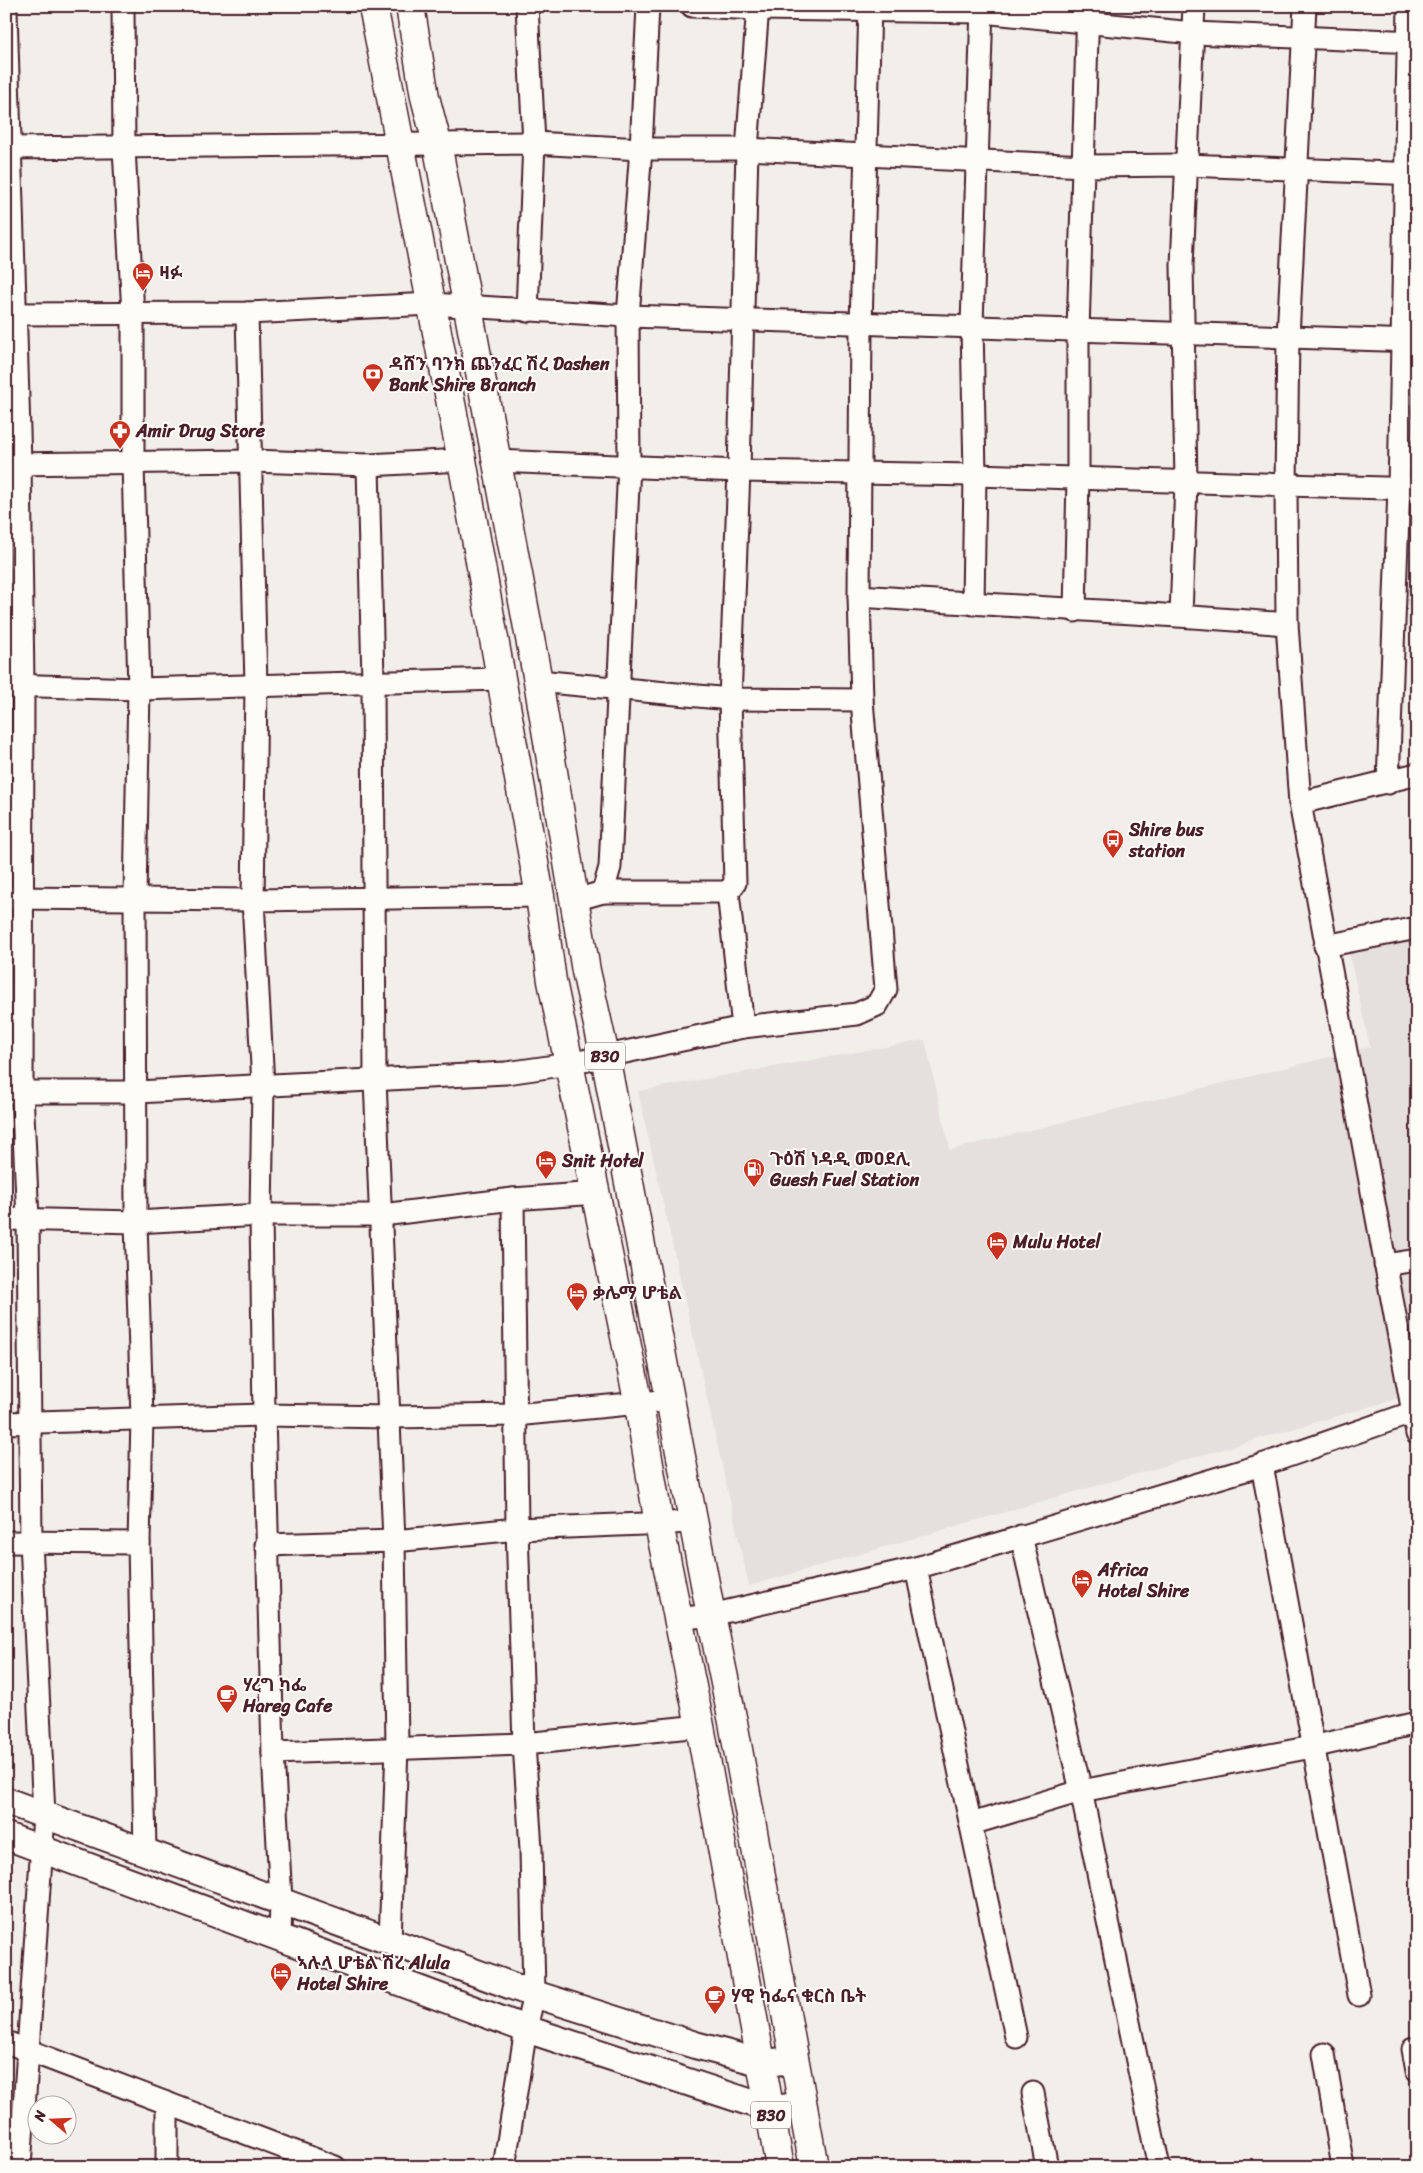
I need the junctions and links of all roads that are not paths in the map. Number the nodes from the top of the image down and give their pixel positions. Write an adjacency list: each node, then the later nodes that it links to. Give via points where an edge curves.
1 (123, 6): 22 (street)
2 (373, 6): 18 (highway, B30)
3 (410, 6): 19 (highway, B30, via 425,97)
4 (527, 6): 20 (street)
5 (648, 6): 24 (street)
6 (692, 6): 10 (street)
7 (1194, 6): 15 (street)
8 (1306, 6): 16 (street)
9 (1410, 6): 17 (street)
10 (758, 8): 11 (street); 23 (street)
11 (870, 9): 12 (street); 25 (street)
12 (982, 9): 14 (street); 26 (street)
13 (6, 10): 21 (street)
14 (1088, 15): 15 (street); 28 (street)
15 (1193, 33): 16 (street); 27 (street)
16 (1302, 38): 17 (street); 29 (street)
17 (1412, 42): 30 (street)
18 (399, 143): 19 (street); 22 (street); 31 (highway, B30)
19 (437, 143): 20 (street); 32 (highway, B30)
20 (534, 143): 24 (street); 33 (street)
21 (8, 148): 22 (street); 35 (street)
22 (124, 148): 36 (street)
23 (747, 148): 24 (street); 25 (street); 38 (street)
24 (641, 149): 37 (street)
25 (864, 154): 26 (street); 39 (street)
26 (977, 161): 28 (street); 40 (street)
27 (1185, 165): 28 (street); 29 (street); 42 (street)
28 (1084, 166): 41 (street)
29 (1297, 168): 30 (street); 43 (street)
30 (1411, 174): 44 (street)
31 (431, 304): 32 (street); 34 (street); 45 (highway, B30)
32 (467, 307): 33 (street); 47 (highway, B30)
33 (527, 311): 37 (street)
34 (247, 313): 36 (street); 46 (street)
35 (11, 314): 36 (street); 49 (street)
36 (133, 314): 48 (street)
37 (628, 316): 38 (street); 51 (street)
38 (744, 319): 39 (street); 52 (street)
39 (861, 325): 40 (street); 53 (street)
40 (972, 325): 41 (street); 54 (street)
41 (1078, 331): 42 (street); 55 (street)
42 (1182, 333): 43 (street); 56 (street)
43 (1288, 337): 44 (street); 57 (street)
44 (1409, 340): 58 (street)
45 (462, 460): 50 (street); 64 (highway, B30)
46 (252, 461): 48 (street); 50 (street); 68 (street)
47 (498, 461): 51 (street); 66 (highway, B30)
48 (133, 463): 49 (street); 69 (street)
49 (13, 464): 67 (street)
50 (368, 465): 65 (street)
51 (629, 465): 52 (street); 70 (street)
52 (739, 470): 53 (street); 71 (street)
53 (860, 472): 54 (street); 59 (street)
54 (975, 475): 55 (street); 60 (street)
55 (1078, 478): 56 (street); 61 (street)
56 (1186, 483): 57 (street); 62 (street)
57 (1286, 485): 58 (street); 63 (street)
58 (1408, 488): 74 (street)
59 (859, 596): 60 (street); 72 (street)
60 (973, 604): 61 (street)
61 (1075, 611): 62 (street)
62 (1181, 615): 63 (street)
63 (1287, 624): 75 (street)
64 (500, 679): 65 (street); 78 (highway, B30)
65 (373, 681): 68 (street); 80 (street)
66 (538, 681): 70 (street); 82 (highway, B30)
67 (15, 685): 69 (street); 81 (street)
68 (256, 687): 69 (street); 83 (street)
69 (139, 689): 79 (street)
70 (620, 690): 71 (street); 76 (street, via 610,868)
71 (730, 699): 72 (street); 77 (street, via 735,883)
72 (862, 700): 86 (street, via 886,989 877,1005 857,1014)
73 (1417, 774): 74 (street)
74 (1388, 783): 75 (street)
75 (1300, 803): 85 (street)
76 (602, 892): 77 (street); 82 (street)
77 (728, 892): 86 (street)
78 (540, 896): 80 (street); 88 (highway, B30, via 552,981)
79 (135, 897): 81 (street); 83 (street); 92 (street)
80 (373, 897): 83 (street); 89 (street)
81 (14, 898): 91 (street)
82 (575, 899): 87 (highway, B30, via 586,971)
83 (253, 900): 90 (street)
84 (1417, 928): 85 (street)
85 (1325, 946): 103 (street)
86 (743, 1026): 87 (street)
87 (605, 1056): 88 (street); 93 (highway, B30)
88 (569, 1064): 89 (street, via 506,1073); 94 (highway, B30)
89 (375, 1080): 90 (street); 98 (street)
90 (263, 1085): 92 (street); 97 (street)
91 (14, 1092): 92 (street); 100 (street)
92 (137, 1092): 101 (street)
93 (623, 1150): 94 (highway); 104 (highway, B30)
94 (589, 1156): 95 (highway, B30)
95 (597, 1193): 96 (street); 105 (highway, B30)
96 (513, 1199): 98 (street); 108 (street)
97 (261, 1214): 98 (street); 101 (street); 107 (street)
98 (382, 1215): 109 (street)
99 (6, 1219): 100 (street)
100 (28, 1219): 101 (street); 112 (street)
101 (136, 1222): 110 (street)
102 (1417, 1260): 103 (street)
103 (1385, 1265): 106 (street)
104 (671, 1400): 105 (street); 115 (highway, B30)
105 (639, 1405): 108 (street); 116 (highway, B30)
106 (1414, 1412): 113 (street); 114 (street)
107 (264, 1415): 109 (street); 110 (street); 123 (street)
108 (515, 1415): 109 (street); 117 (street)
109 (390, 1417): 120 (street)
110 (142, 1418): 112 (street); 122 (street)
111 (6, 1423): 112 (street)
112 (29, 1423): 119 (street)
113 (1417, 1434)
114 (1262, 1465): 118 (street); 131 (street)
115 (694, 1522): 116 (street); 125 (highway, B30)
116 (659, 1524): 117 (street); 126 (highway, B30)
117 (517, 1529): 120 (street); 129 (street)
118 (1021, 1536): 124 (street); 133 (street)
119 (31, 1541): 121 (street); 122 (street); 135 (street)
120 (394, 1541): 123 (street); 130 (street)
121 (6, 1542)
122 (139, 1543): 139 (street)
123 (266, 1545): 132 (street)
124 (916, 1568): 125 (street); 136 (street)
125 (710, 1615): 126 (street); 151 (highway, B30, via 734,1722)
126 (677, 1620): 128 (highway, B30)
127 (1417, 1723): 131 (street)
128 (700, 1726): 129 (street); 152 (highway, B30)
129 (524, 1744): 130 (street); 143 (street, via 531,1849)
130 (397, 1747): 132 (street); 142 (street)
131 (1312, 1747): 133 (street); 144 (street)
132 (273, 1752): 140 (street)
133 (1081, 1790): 136 (street); 165 (street)
134 (6, 1801): 135 (main road)
135 (44, 1815): 138 (street); 139 (main road)
136 (971, 1824): 146 (street)
137 (6, 1836): 138 (main road)
138 (41, 1849): 141 (main road); 149 (street)
139 (144, 1852): 140 (main road)
140 (281, 1901): 141 (street); 142 (main road)
141 (280, 1936): 145 (main road)
142 (390, 1941): 143 (main road)
143 (534, 1994): 145 (street); 152 (main road)
144 (1359, 1996)
145 (526, 2029): 157 (main road); 161 (street)
146 (1016, 2037)
147 (6, 2042): 149 (street)
148 (1413, 2049): 153 (street)
149 (28, 2050): 155 (street); 158 (street)
150 (1324, 2054): 166 (street)
151 (794, 2060): 152 (main road); 156 (highway, B30)
152 (763, 2063): 157 (highway, B30)
153 (1417, 2071)
154 (1033, 2093): 164 (street)
155 (167, 2103): 159 (street); 160 (street)
156 (802, 2106): 157 (main road); 163 (highway, B30)
157 (770, 2109): 162 (highway, B30)
158 (20, 2167)
159 (168, 2167)
160 (335, 2167)
161 (504, 2167)
162 (780, 2167)
163 (814, 2167)
164 (1047, 2167)
165 (1159, 2167)
166 (1343, 2167)

